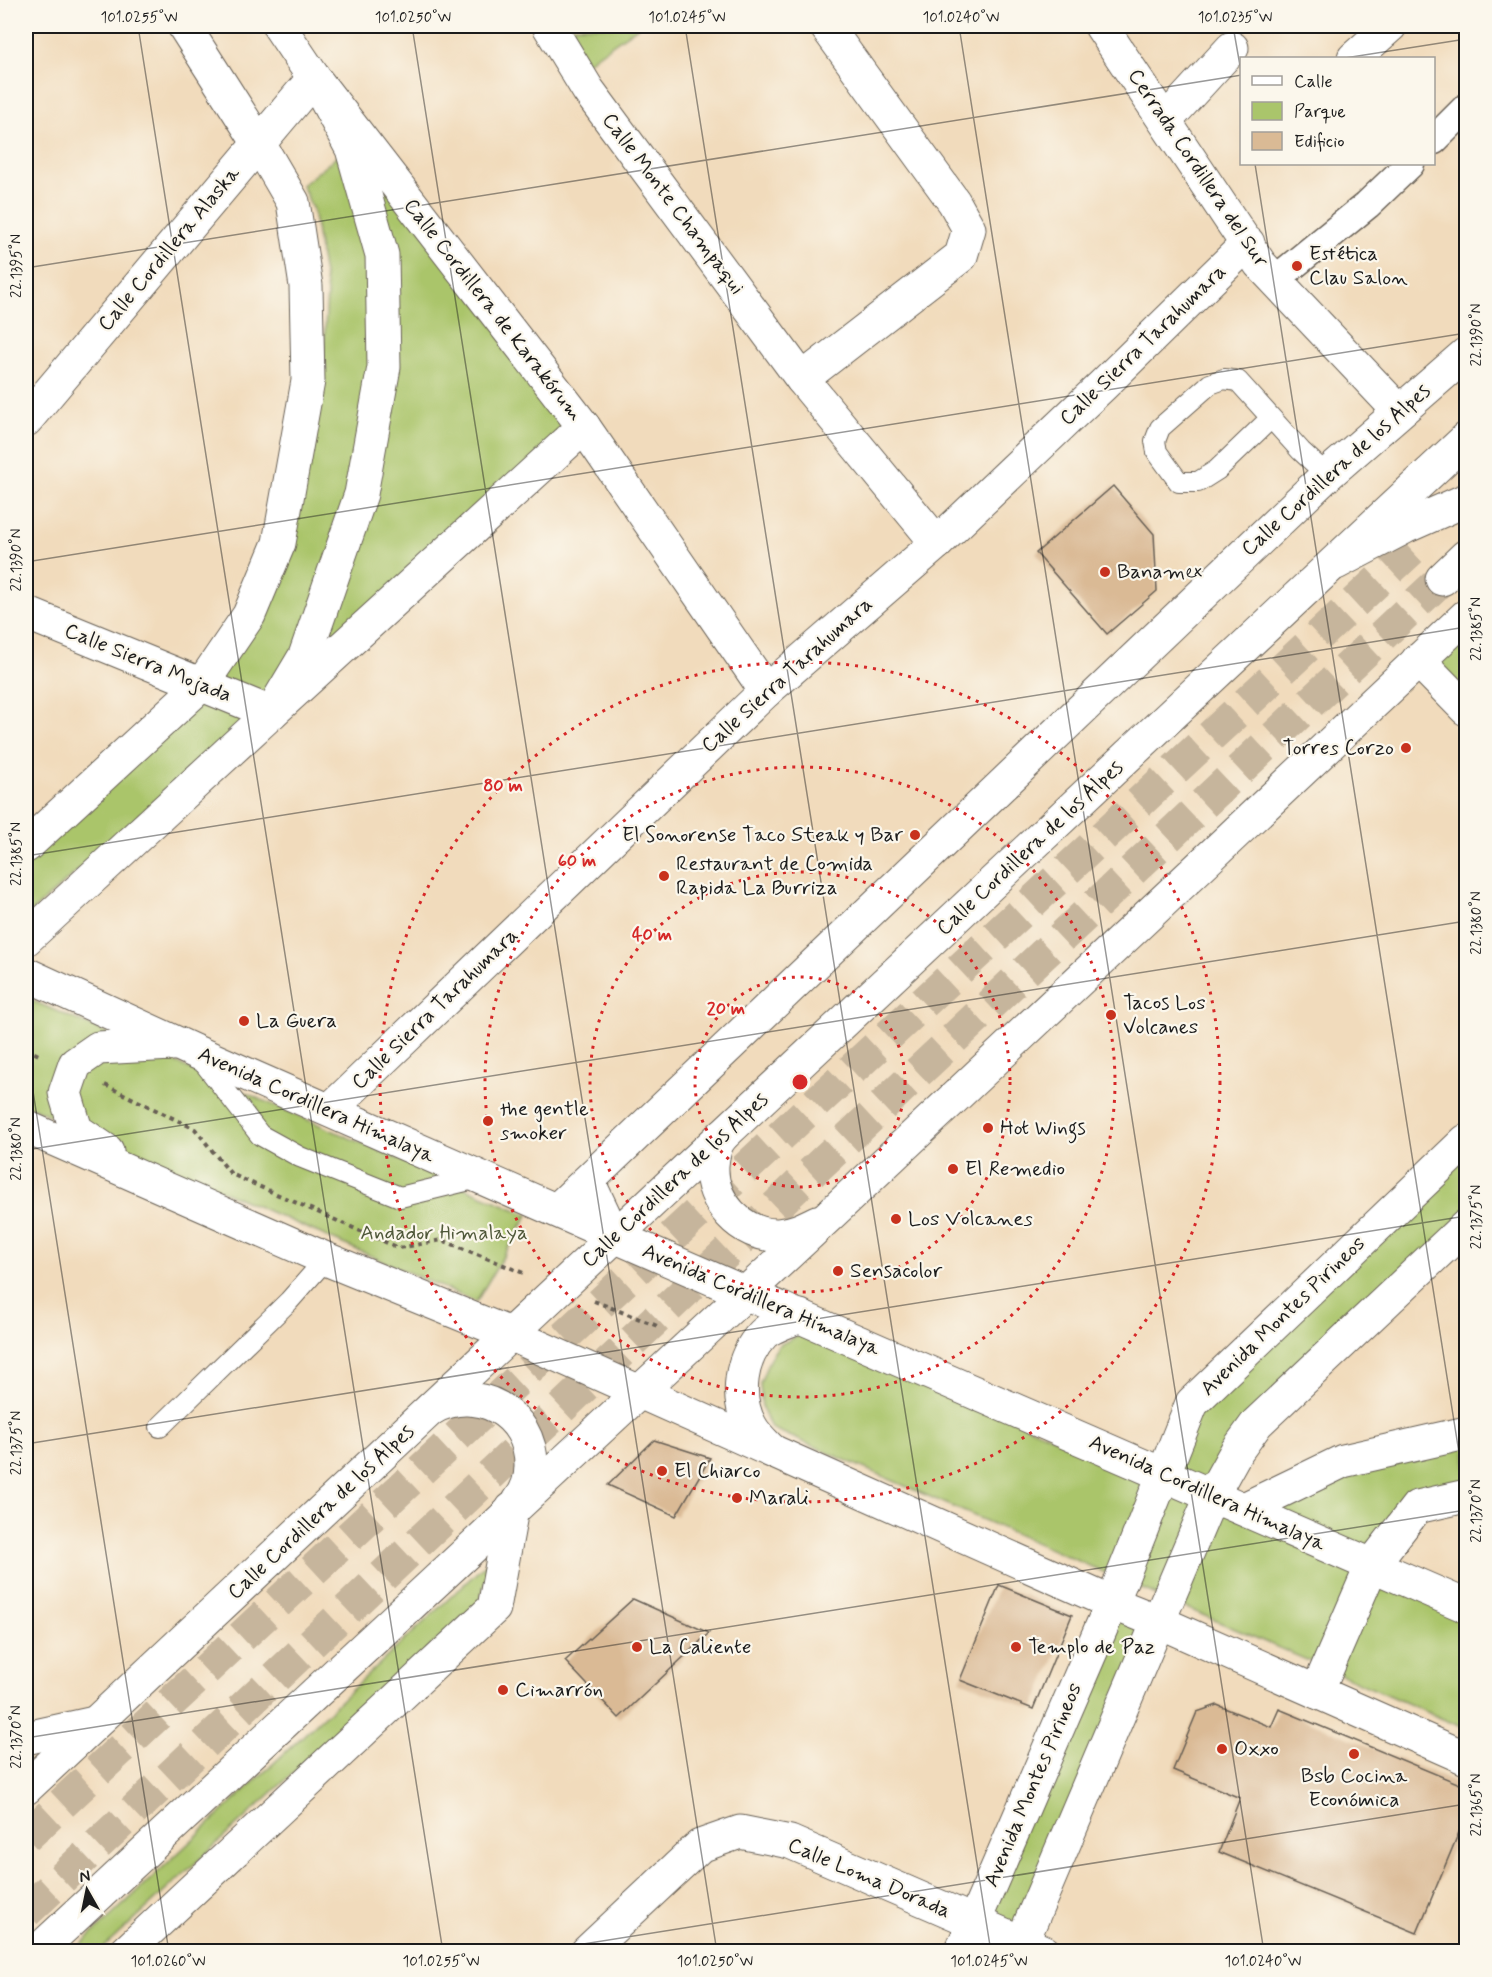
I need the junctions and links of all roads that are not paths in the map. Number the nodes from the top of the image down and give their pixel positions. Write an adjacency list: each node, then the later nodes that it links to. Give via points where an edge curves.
1 (184, 26): 13 (main road)
2 (279, 26): 9 (main road, Calle Cordillera de Karakórum)
3 (549, 26): 18 (main road, Calle Monte Champaqui, via 588,90)
4 (826, 26): 18 (main road, via 954,202 969,229 961,256)
5 (1101, 26): 11 (main road, Cerrada Cordillera del Sur)
6 (1390, 26): 8 (main road)
7 (1230, 44): 11 (main road)
8 (1355, 57)
9 (314, 78): 13 (main road, Calle Cordillera Alaska); 22 (main road, Calle Cordillera de Karakórum); 37 (main road, via 352,149 382,255 384,367 361,494 305,656)
10 (1467, 108): 12 (street)
11 (1166, 120): 15 (main road, Cerrada Cordillera del Sur)
12 (1435, 139)
13 (258, 142): 21 (main road, Calle Cordillera Alaska); 34 (main road, via 293,202 306,286 308,381 279,543 249,615)
14 (1409, 165): 16 (street, via 1367,205)
15 (1248, 243): 16 (main road, Cerrada Cordillera del Sur); 26 (main road, Calle Sierra Tarahumara)
16 (1275, 280): 19 (main road, Cerrada Cordillera del Sur)
17 (1467, 354): 19 (main road, Calle Cordillera de los Alpes)
18 (802, 379): 26 (main road, Calle Monte Champaqui)
19 (1399, 411): 24 (main road, Calle Cordillera de los Alpes)
20 (1270, 418): 20 (lane, via 1238,381 1224,379 1210,384 1160,428 1155,441 1157,452 1179,482 1198,482 1217,470); 24 (lane)
21 (26, 420)
22 (584, 427): 35 (main road); 37 (main road, Calle Cordillera de Karakórum)
23 (1467, 440): 29 (main road, Calle Cordillera de los Alpes)
24 (1327, 475): 47 (main road, Calle Cordillera de los Alpes)
25 (1467, 501): 27 (main road); 29 (main road, via 1405,527)
26 (937, 543): 35 (main road, Calle Sierra Tarahumara)
27 (1411, 550)
28 (1467, 556): 30 (main road)
29 (1336, 563): 44 (main road, Calle Cordillera de los Alpes)
30 (1454, 573)
31 (26, 613): 34 (main road, Calle Sierra Mojada)
32 (1466, 617): 33 (main road)
33 (1418, 660): 36 (main road); 50 (main road)
34 (202, 684): 37 (main road, Calle Sierra Mojada); 38 (main road)
35 (766, 691): 42 (main road, Calle Sierra Tarahumara)
36 (1467, 709)
37 (271, 713): 39 (main road, Calle Cordillera de Karakórum)
38 (26, 846)
39 (26, 939)
40 (26, 974): 41 (main road, Avenida Cordillera Himalaya)
41 (186, 1048): 42 (main road, Avenida Cordillera Himalaya); 46 (lane, via 260,1135 300,1157 400,1197); 48 (main road, via 98,1048 75,1064 65,1093 76,1130)
42 (330, 1110): 46 (main road, Avenida Cordillera Himalaya)
43 (26, 1127): 48 (main road)
44 (731, 1127): 50 (main road, via 718,1139 713,1153 713,1184 719,1199 740,1223 777,1235 798,1231); 52 (main road, Calle Cordillera de los Alpes)
45 (1467, 1141): 62 (main road, Avenida Montes Pirineos, via 1192,1403)
46 (481, 1177): 49 (main road, Avenida Cordillera Himalaya)
47 (588, 1181): 49 (main road, Calle Cordillera de los Alpes); 52 (main road)
48 (155, 1184): 53 (main road)
49 (557, 1210): 52 (main road, Avenida Cordillera Himalaya)
50 (833, 1212): 54 (main road)
51 (1467, 1226): 63 (main road, via 1257,1423)
52 (614, 1236): 54 (main road, Avenida Cordillera Himalaya); 56 (main road, Calle Cordillera de los Alpes)
53 (326, 1259): 56 (main road); 59 (lane, via 289,1301)
54 (745, 1292): 55 (main road, Avenida Cordillera Himalaya); 57 (main road)
55 (800, 1316): 61 (main road, via 764,1333 746,1361 741,1384 750,1424); 62 (main road, Avenida Cordillera Himalaya)
56 (510, 1334): 57 (main road); 58 (main road, Calle Cordillera de los Alpes)
57 (638, 1392): 61 (main road); 65 (main road)
58 (430, 1410): 65 (main road, via 450,1401 473,1399 494,1404 519,1424 531,1455 531,1476 523,1496); 72 (main road, Calle Cordillera de los Alpes)
59 (160, 1427)
60 (1467, 1432): 66 (main road, via 1343,1461)
61 (772, 1451): 68 (main road)
62 (1164, 1474): 63 (main road, Avenida Cordillera Himalaya); 68 (main road, Avenida Montes Pirineos)
63 (1212, 1495): 66 (main road, Avenida Cordillera Himalaya); 70 (main road)
64 (1467, 1496): 67 (main road, via 1416,1507)
65 (512, 1509): 78 (main road); 79 (main road, via 494,1608)
66 (1244, 1509): 67 (main road, Avenida Cordillera Himalaya)
67 (1372, 1565): 69 (main road, Avenida Cordillera Himalaya); 71 (main road)
68 (1112, 1603): 70 (main road); 76 (main road, Avenida Montes Pirineos)
69 (1467, 1606)
70 (1157, 1622): 71 (main road); 77 (main road)
71 (1317, 1692): 74 (main road)
72 (94, 1723): 73 (main road); 75 (main road, Calle Cordillera de los Alpes)
73 (26, 1738)
74 (1467, 1758)
75 (26, 1788)
76 (974, 1922): 77 (main road, Calle Loma Dorada); 80 (main road, Calle Loma Dorada, via 790,1842 740,1832 700,1846); 81 (main road, Avenida Montes Pirineos)
77 (1028, 1948)
78 (37, 1952)
79 (126, 1952)
80 (587, 1952)
81 (961, 1952)

